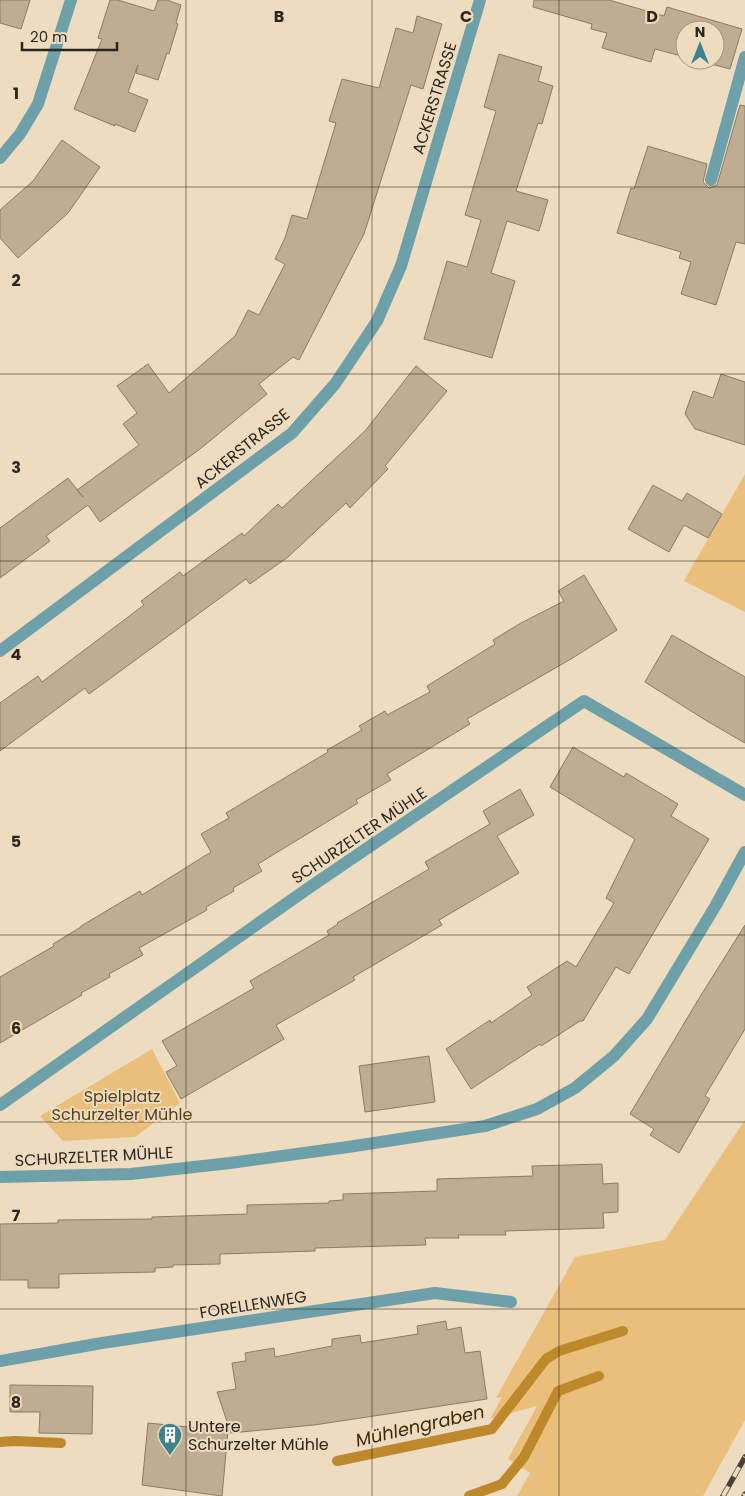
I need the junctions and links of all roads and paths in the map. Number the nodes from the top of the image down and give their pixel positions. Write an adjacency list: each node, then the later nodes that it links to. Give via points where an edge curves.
1 (70, 0): 4 (street, via 38,104 20,134)
2 (480, 0): 6 (street, ACKERSTRASSE, via 401,266 377,320 335,384 292,433)
3 (745, 58): 5 (street)
4 (0, 158)
5 (711, 180)
6 (0, 652)
7 (745, 795): 9 (street, SCHURZELTER MÜHLE, via 584,701 310,887)
8 (745, 852): 10 (street, SCHURZELTER MÜHLE, via 647,1019 614,1056 575,1088 536,1109 485,1126 230,1163 131,1174)
9 (0, 1105)
10 (0, 1177)
11 (511, 1302): 12 (street, FORELLENWEG, via 435,1293)
12 (0, 1360)

